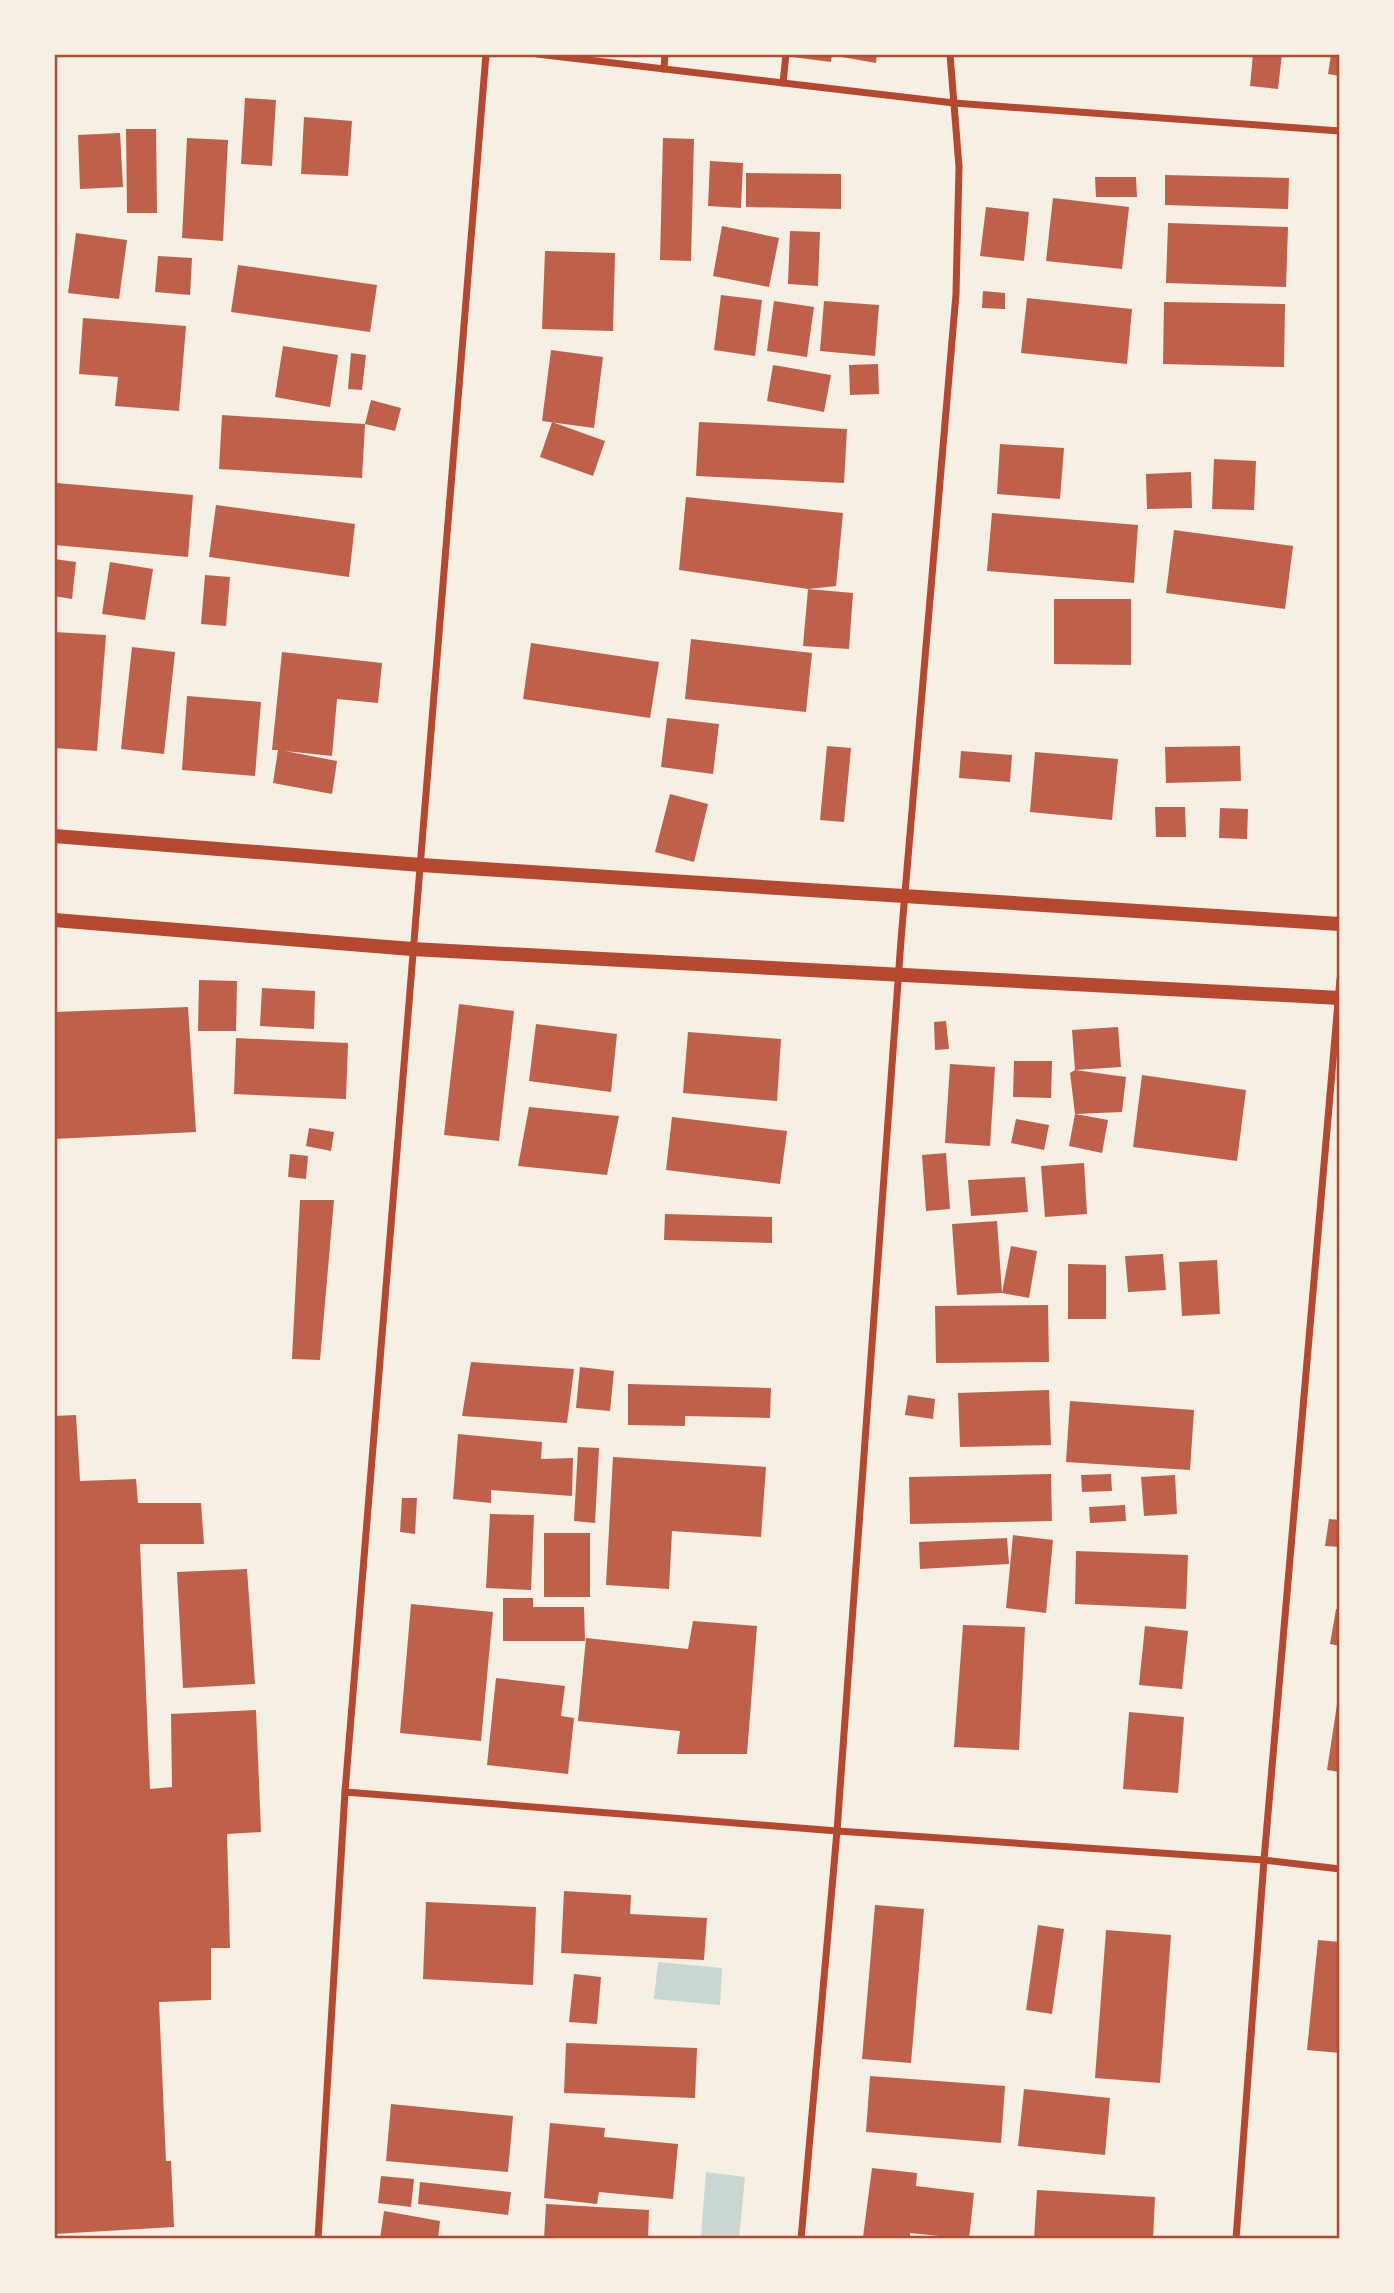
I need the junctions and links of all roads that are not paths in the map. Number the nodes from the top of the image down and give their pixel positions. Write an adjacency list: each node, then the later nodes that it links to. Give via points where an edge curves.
1 (486, 54): 11 (street)
2 (537, 54): 6 (street)
3 (665, 54): 6 (street)
4 (786, 54): 7 (street)
5 (950, 54): 8 (street)
6 (664, 69): 7 (street)
7 (783, 83): 8 (street)
8 (954, 103): 9 (street); 12 (street, via 959,167 956,295)
9 (1340, 131)
10 (54, 836): 11 (main road)
11 (422, 865): 12 (main road); 15 (street)
12 (904, 896): 14 (main road); 16 (street)
13 (54, 920): 15 (main road)
14 (1340, 924)
15 (412, 949): 16 (main road); 19 (street)
16 (899, 974): 18 (main road); 20 (street)
17 (1340, 979): 18 (street)
18 (1339, 998): 21 (street)
19 (345, 1792): 20 (street); 23 (street)
20 (837, 1831): 21 (street); 24 (street)
21 (1264, 1860): 22 (street); 25 (street)
22 (1340, 1869)
23 (318, 2239)
24 (801, 2239)
25 (1236, 2239)

